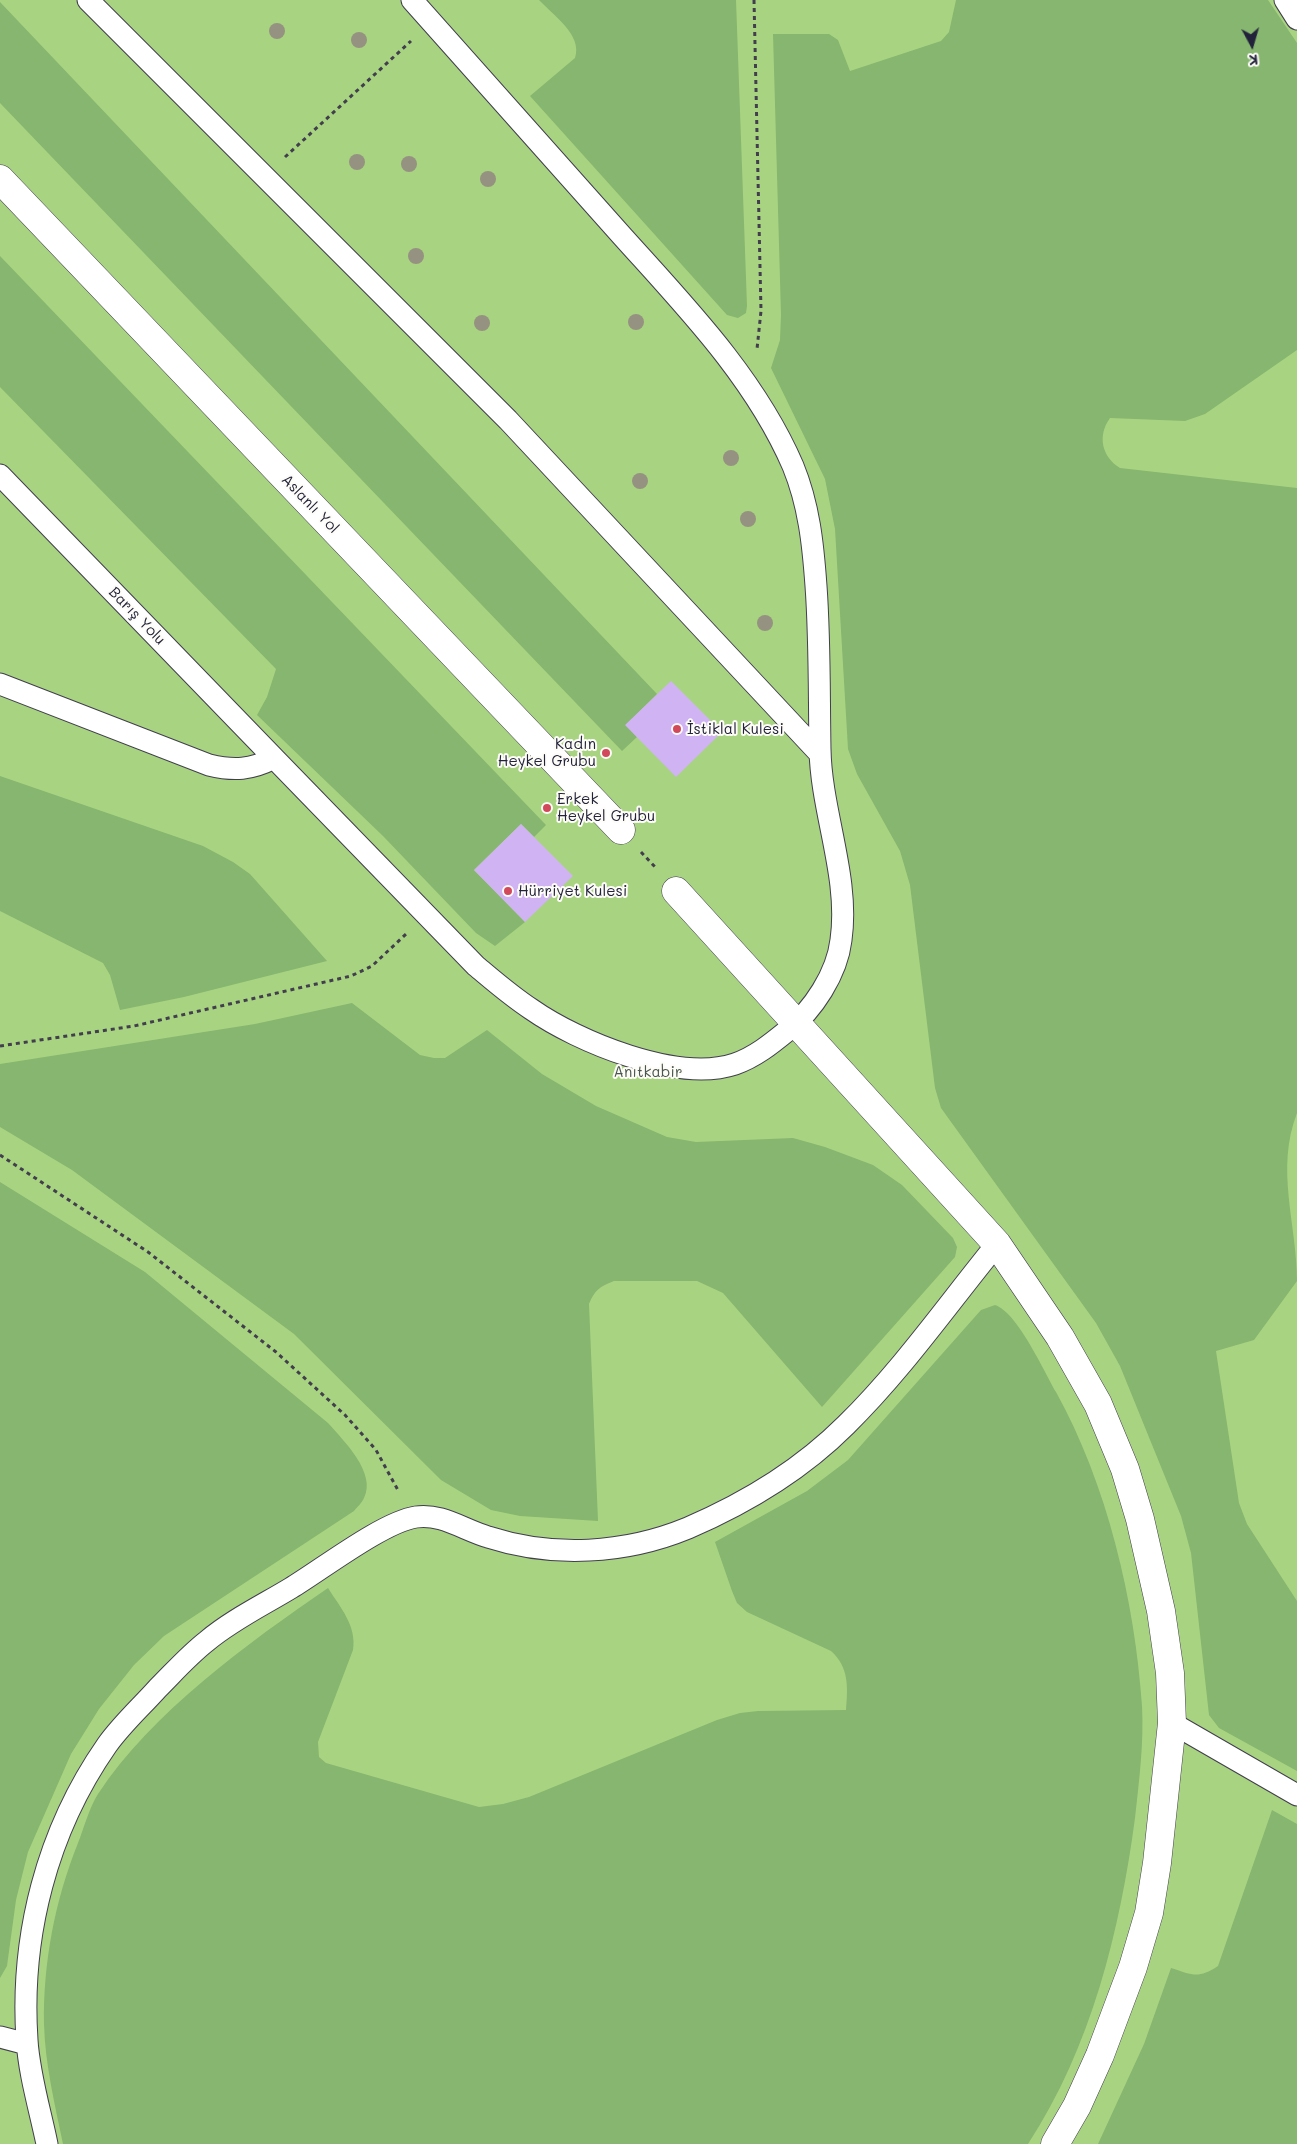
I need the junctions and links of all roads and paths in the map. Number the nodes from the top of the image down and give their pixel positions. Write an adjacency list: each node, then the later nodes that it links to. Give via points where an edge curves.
1 (88, 0): 7 (lane)
2 (412, 0): 6 (lane, Barış Yolu)
3 (754, 0): 9 (path, via 761,311 757,350)
4 (1284, 0): 5 (lane)
5 (1297, 19)
6 (431, 22): 7 (path); 9 (lane, Barış Yolu, via 695,318)
7 (265, 176): 12 (lane, via 508,420)
8 (0, 179): 14 (street, Aslanlı Yol)
9 (742, 376): 12 (lane, Barış Yolu, via 792,465 805,500 814,541 820,652)
10 (0, 475): 13 (lane, Barış Yolu)
11 (0, 684): 13 (lane, via 208,765 243,770)
12 (820, 754): 17 (lane, Barış Yolu, via 843,907 842,941 835,968)
13 (274, 758): 16 (lane, Barış Yolu)
14 (621, 830): 15 (path)
15 (676, 891): 17 (street)
16 (426, 914): 17 (lane, Barış Yolu, via 476,966 533,1011 582,1036 648,1061 699,1069 732,1065 767,1047); 18 (path, via 372,966 351,976 134,1026)
17 (796, 1023): 20 (street)
18 (0, 1046)
19 (0, 1155): 21 (path, via 148,1252 276,1352 345,1415 376,1450 390,1472)
20 (997, 1244): 21 (lane, via 845,1426 765,1488 688,1528 616,1549 551,1550 487,1537 432,1516); 22 (street, via 1060,1337 1098,1404 1125,1469 1161,1611 1170,1673)
21 (410, 1518): 25 (lane, via 394,1524 210,1638 109,1743 71,1806 42,1884 26,1965)
22 (1172, 1723): 23 (lane); 27 (street, via 1149,1913 1134,1967 1100,2055)
23 (1297, 1795)
24 (0, 2037): 25 (lane)
25 (27, 2044): 26 (lane)
26 (47, 2144)
27 (1056, 2144)

